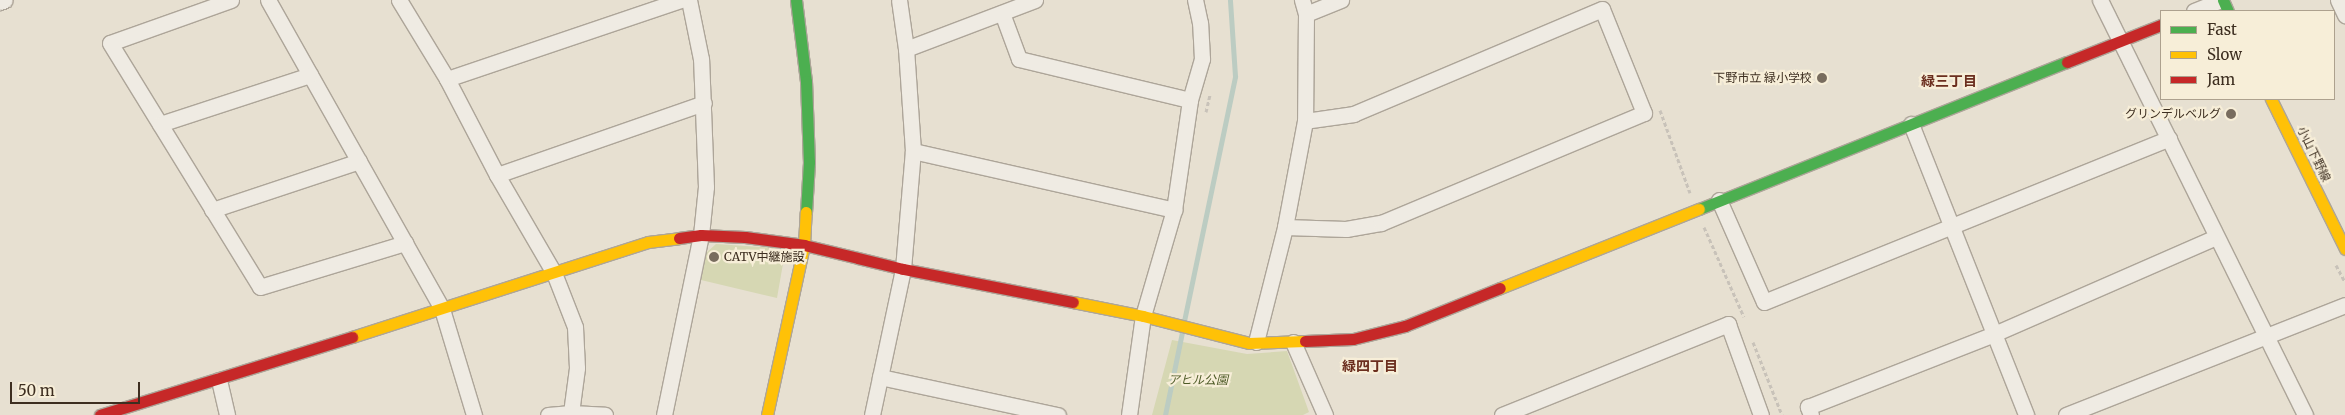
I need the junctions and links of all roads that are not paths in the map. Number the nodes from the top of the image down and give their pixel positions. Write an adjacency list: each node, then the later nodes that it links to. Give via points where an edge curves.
1 (5, 0): 15 (street)
2 (231, 0): 29 (street, via 110,43)
3 (268, 0): 23 (street)
4 (398, 0): 24 (street)
5 (681, 0): 24 (street)
6 (690, 0): 27 (street, via 701,59)
7 (796, 0): 43 (street, via 807,99 809,162)
8 (899, 0): 22 (street)
9 (1035, 0): 18 (street)
10 (1195, 0): 25 (street, via 1202,59)
11 (1341, 0): 16 (street)
12 (2100, 0): 21 (street)
13 (2222, 0): 17 (street)
14 (2338, 0): 19 (street)
15 (0, 2)
16 (1304, 7): 28 (street)
17 (2197, 10)
18 (1002, 12): 22 (street); 25 (street, via 1019,60)
19 (2345, 15)
20 (2160, 25): 21 (street)
21 (2120, 42): 30 (street); 31 (street)
22 (906, 49): 32 (street)
23 (310, 75): 29 (street); 33 (street)
24 (447, 79): 34 (street)
25 (1190, 100): 37 (street)
26 (2271, 100): 44 (street, 小山下野線)
27 (704, 103): 34 (street); 40 (street, via 706,187)
28 (1305, 121): 39 (street); 39 (street, via 1354,114 1602,9 1644,113 1381,223 1346,230)
29 (160, 124): 36 (street)
30 (1911, 124): 35 (street); 38 (street)
31 (2169, 138): 38 (street); 41 (street)
32 (913, 151): 37 (street); 45 (street)
33 (359, 161): 36 (street); 42 (street)
34 (497, 175): 46 (street)
35 (1719, 200): 38 (street, via 1764,302); 53 (street, via 1405,326 1353,338)
36 (212, 210): 42 (street, via 260,287)
37 (1174, 210): 49 (street)
38 (1951, 226): 50 (street)
39 (1285, 227): 52 (street)
40 (701, 235): 43 (street); 46 (street, via 648,242); 62 (street)
41 (2216, 237): 50 (street); 51 (street)
42 (405, 243): 48 (street)
43 (804, 245): 45 (street); 63 (street)
44 (2345, 249)
45 (903, 269): 49 (street); 54 (street)
46 (554, 273): 48 (street); 56 (street, via 575,328 577,368)
47 (2345, 305): 51 (street)
48 (442, 309): 55 (street); 59 (street)
49 (1144, 316): 52 (street); 66 (street)
50 (1994, 334): 70 (street, via 1808,407); 71 (street)
51 (2266, 336): 72 (street); 73 (street)
52 (1256, 342): 53 (street)
53 (1293, 342): 67 (street)
54 (880, 377): 64 (street); 65 (street)
55 (219, 380): 57 (street); 58 (street)
56 (571, 413): 60 (street); 61 (street)
57 (100, 415)
58 (227, 415)
59 (474, 415)
60 (548, 415)
61 (605, 415)
62 (664, 415)
63 (767, 415)
64 (872, 415)
65 (1058, 415)
66 (1129, 415)
67 (1325, 415)
68 (1502, 415): 69 (street, via 1728,324)
69 (1761, 415)
70 (1811, 415)
71 (2026, 415)
72 (2066, 415)
73 (2305, 415)

